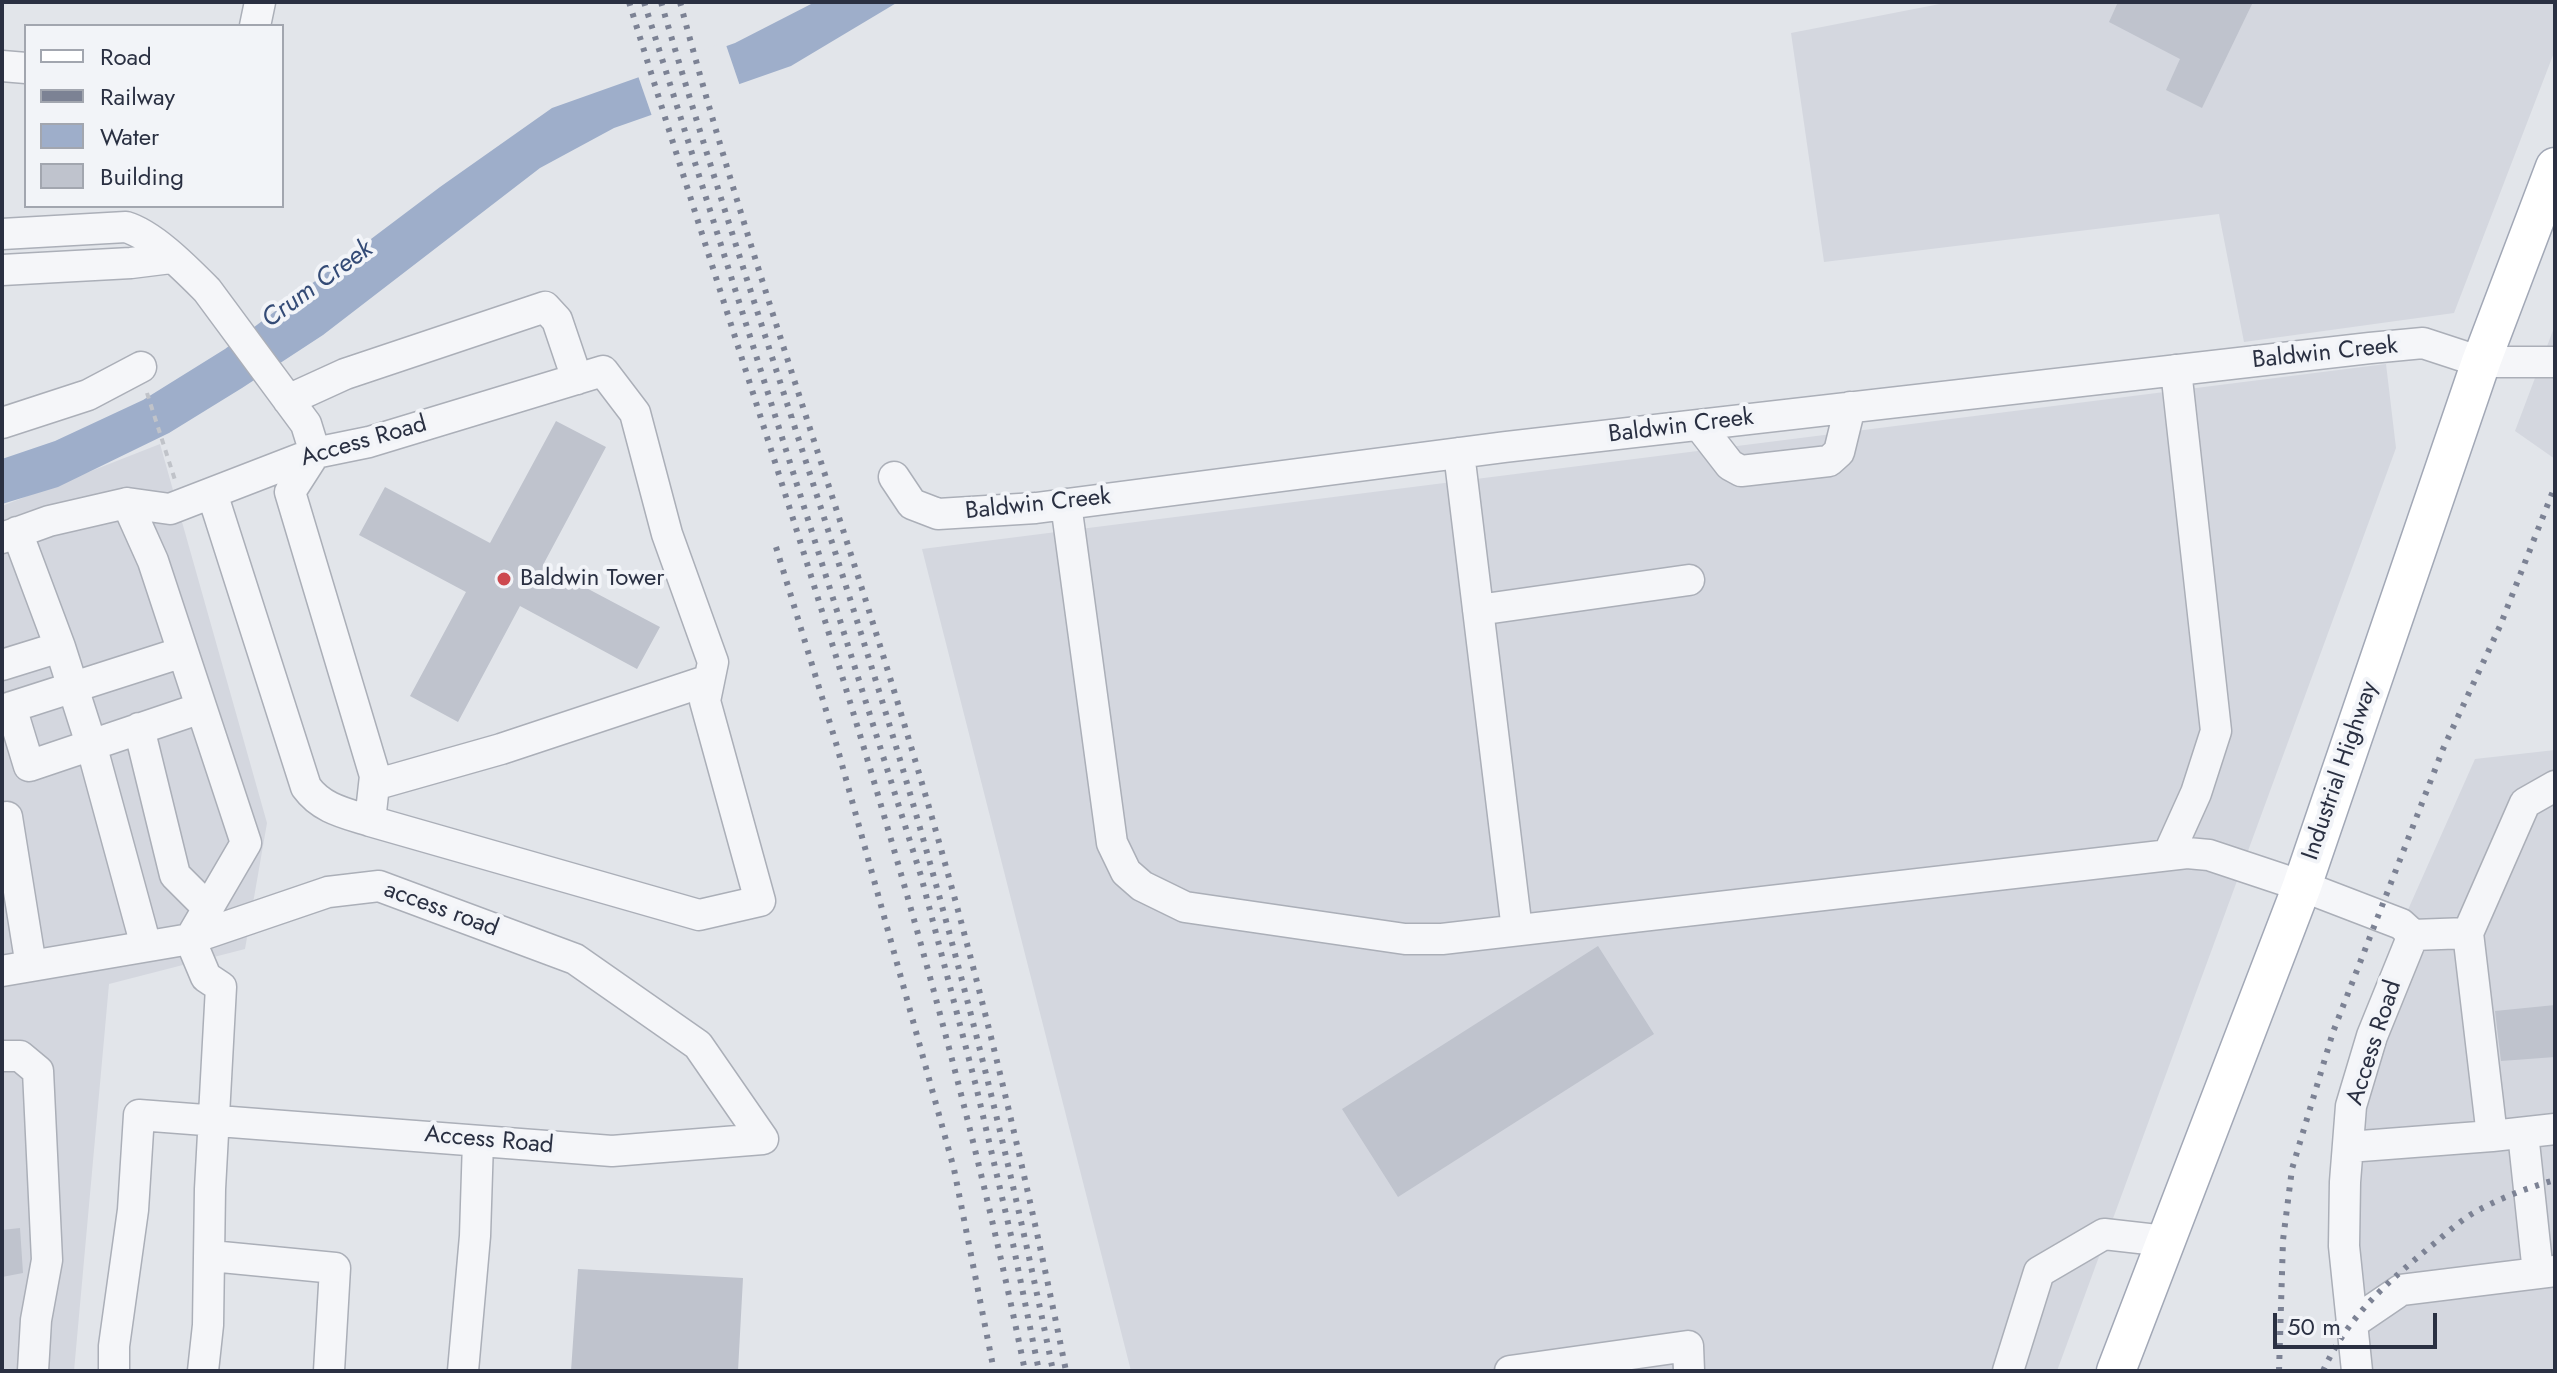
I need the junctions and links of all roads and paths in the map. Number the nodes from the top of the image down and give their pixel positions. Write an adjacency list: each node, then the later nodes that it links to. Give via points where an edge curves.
1 (260, 2): 2 (street)
2 (255, 24)
3 (2, 66): 4 (street)
4 (24, 68)
5 (2555, 167): 9 (main road, Industrial Highway)
6 (2, 234): 7 (street, via 126,227 138,230)
7 (171, 258): 8 (street); 14 (street, via 207,290)
8 (2, 270)
9 (2481, 362): 10 (street, Baldwin Creek); 11 (street, Baldwin Creek, via 2423,343); 42 (main road, Industrial Highway)
10 (2555, 362)
11 (2176, 370): 15 (street, Baldwin Creek); 41 (street, via 2216,731)
12 (590, 375): 14 (street, via 545,307); 18 (street, Access Road, via 369,442); 31 (street, via 635,413 667,534 713,662)
13 (141, 380): 16 (street, via 120,381); 23 (path)
14 (282, 392): 18 (street, via 306,424)
15 (1850, 407): 17 (street, Baldwin Creek); 17 (street, via 1839,452 1829,461 1741,471 1730,465)
16 (2, 423)
17 (1699, 425): 19 (street, Baldwin Creek)
18 (315, 453): 21 (street, Access Road); 37 (street, via 290,492)
19 (1459, 453): 24 (street, Baldwin Creek); 27 (street)
20 (894, 477): 24 (street, Baldwin Creek, via 912,504 938,514)
21 (212, 493): 23 (street, Access Road); 40 (street, via 306,787 332,809)
22 (127, 503): 23 (street, Access Road, via 170,509); 25 (street, Access Road); 29 (street)
23 (182, 504)
24 (1066, 504): 44 (street, via 1112,843 1126,872 1164,898 1201,910 1405,939)
25 (10, 535): 28 (street)
26 (1689, 580): 27 (street)
27 (1478, 610): 44 (street)
28 (60, 647): 30 (street); 32 (street)
29 (183, 652): 32 (street); 34 (street)
30 (4, 659)
31 (709, 680): 37 (street); 40 (street, via 705,701 760,901 699,915)
32 (73, 687): 33 (street); 36 (street)
33 (6, 708): 36 (street, via 29,766)
34 (201, 708): 35 (street); 43 (street, via 246,843)
35 (139, 728): 36 (street); 43 (street, via 175,875)
36 (91, 744): 48 (street)
37 (374, 785): 40 (street)
38 (2555, 786): 45 (street, via 2525,803)
39 (2, 818): 49 (street, via 7,817)
40 (370, 821)
41 (2168, 855): 42 (street, via 2209,855); 44 (street)
42 (2302, 886): 46 (street, via 2401,924); 58 (main road, Industrial Highway)
43 (208, 908): 47 (street)
44 (1517, 930)
45 (2468, 933): 46 (street); 54 (street)
46 (2413, 935): 57 (street, Access Road, via 2372,1036 2351,1106)
47 (190, 939): 48 (street, access road); 51 (street, via 206,977 221,987); 55 (street, access road, via 328,892 379,886 575,959 698,1045)
48 (146, 946): 49 (street, access road)
49 (16, 969)
50 (2, 1056): 62 (street, via 20,1056 38,1071 47,1260)
51 (215, 1119): 56 (street, Access Road); 59 (street); 63 (street, Access Road, via 139,1115)
52 (2555, 1129): 53 (street)
53 (2523, 1133): 54 (street); 60 (street)
54 (2492, 1136): 57 (street)
55 (763, 1139): 56 (street, Access Road, via 612,1151)
56 (478, 1141): 66 (street)
57 (2348, 1147): 61 (street, Access Road, via 2344,1246)
58 (2166, 1241): 69 (street, via 2104,1234 2039,1272); 70 (main road, Industrial Highway)
59 (211, 1256): 64 (street); 65 (street, via 335,1268)
60 (2547, 1272): 61 (street, via 2401,1290)
61 (2351, 1324): 71 (street, Access Road)
62 (33, 1371)
63 (114, 1371)
64 (203, 1371)
65 (329, 1371)
66 (463, 1371)
67 (1510, 1371): 68 (street, via 1688,1346)
68 (1689, 1371)
69 (2008, 1371)
70 (2116, 1371)
71 (2357, 1371)

